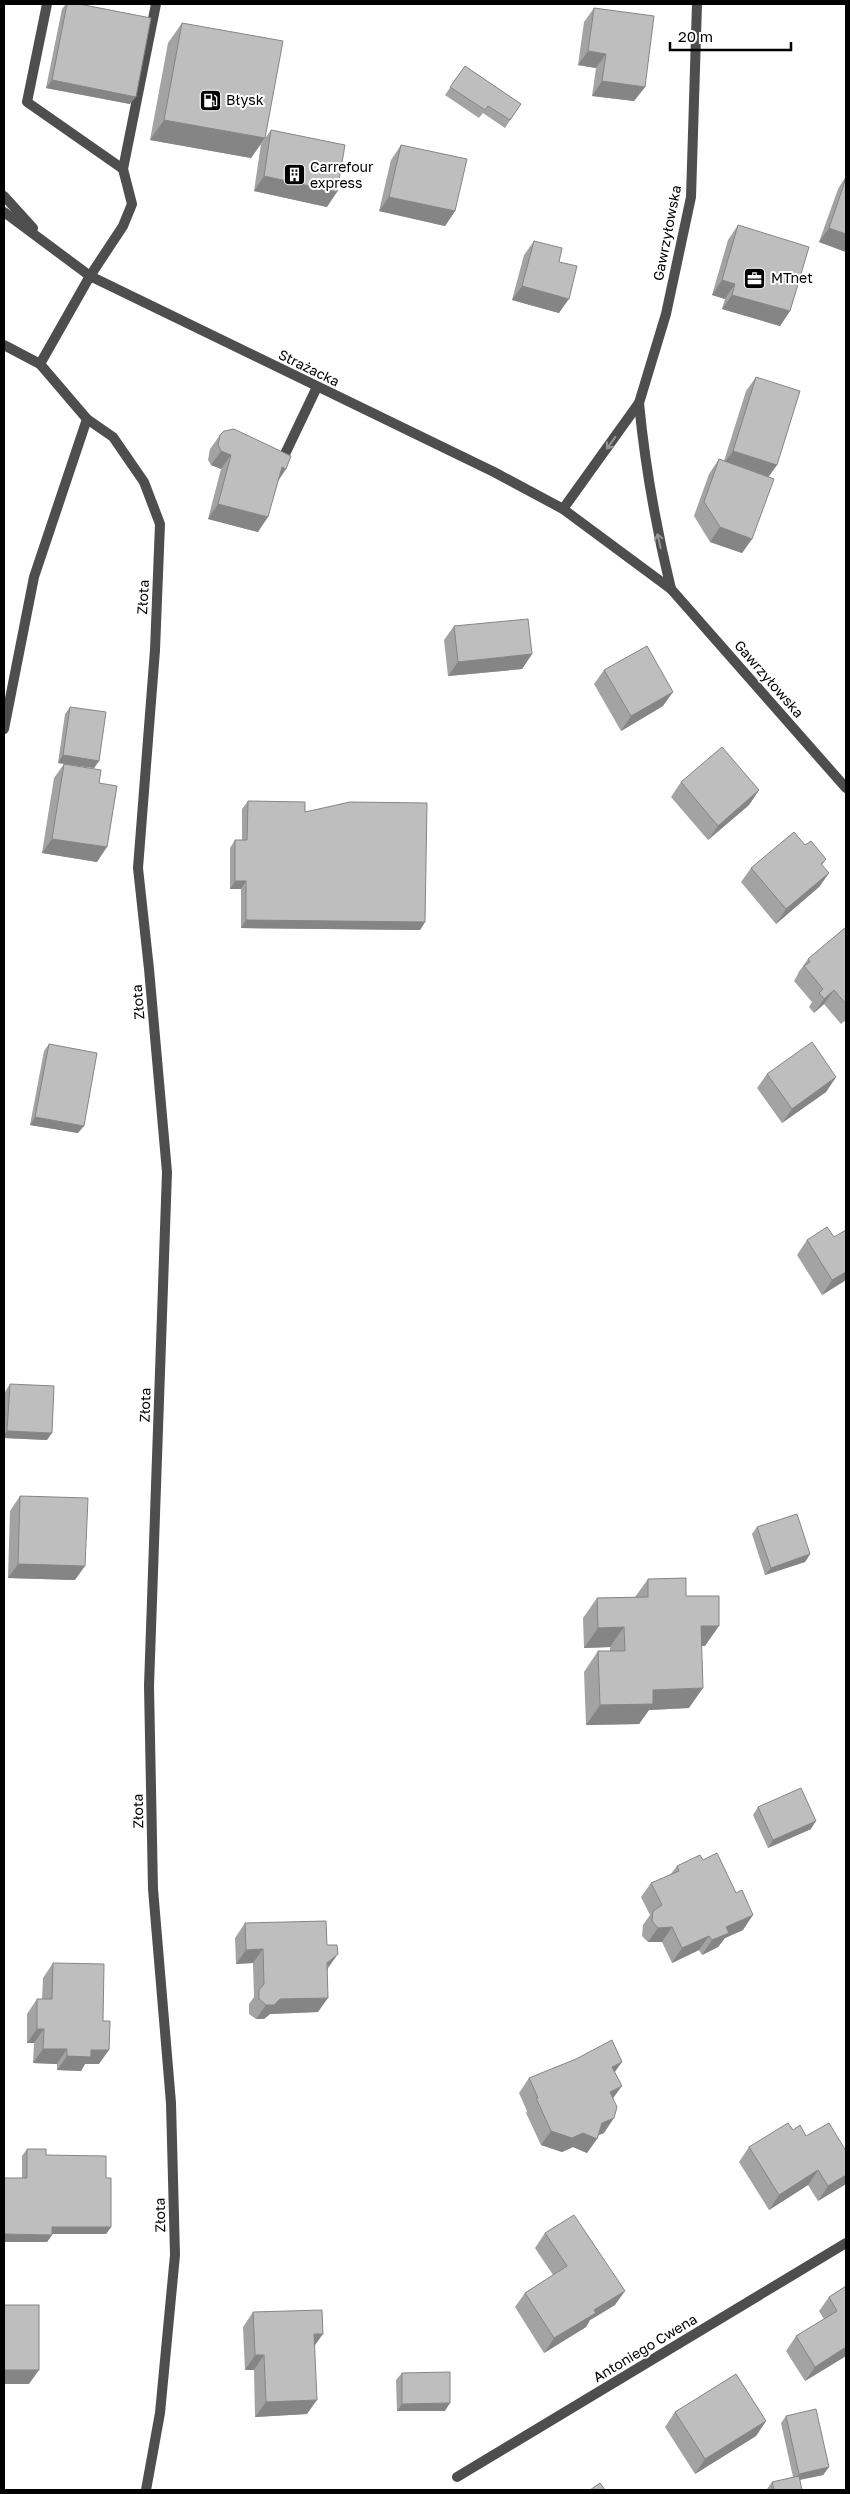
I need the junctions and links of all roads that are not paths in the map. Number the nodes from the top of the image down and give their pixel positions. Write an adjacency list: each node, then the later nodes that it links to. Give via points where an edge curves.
1 (47, 4): 4 (street, via 27,102)
2 (156, 4): 4 (street)
3 (697, 4): 12 (street, Gawrzyłowska, via 691,197 666,314)
4 (123, 169): 8 (street, via 132,204 123,226)
5 (4, 196): 7 (street, Strażacka)
6 (4, 212): 7 (street, Strażacka)
7 (48, 246): 8 (street, Strażacka)
8 (90, 276): 10 (street); 11 (street, Strażacka)
9 (4, 345): 10 (street)
10 (40, 364): 13 (street, Złota)
11 (317, 387): 14 (street); 15 (street, Strażacka, via 494,472)
12 (639, 403): 15 (street, Gawrzyłowska, one-way to 15); 16 (street, Gawrzyłowska, one-way to 12, via 646,469)
13 (87, 419): 17 (street, via 34,577); 21 (street, Złota, via 114,437 144,482 160,524 155,650 138,868 167,1172 149,1686 153,1889 171,2103 175,2255 160,2413)
14 (285, 454)
15 (562, 509): 16 (street, Gawrzyłowska)
16 (671, 589): 18 (street, Gawrzyłowska)
17 (4, 729)
18 (846, 788)
19 (846, 2243): 20 (street, Antoniego Cwena)
20 (457, 2477)
21 (146, 2490)

